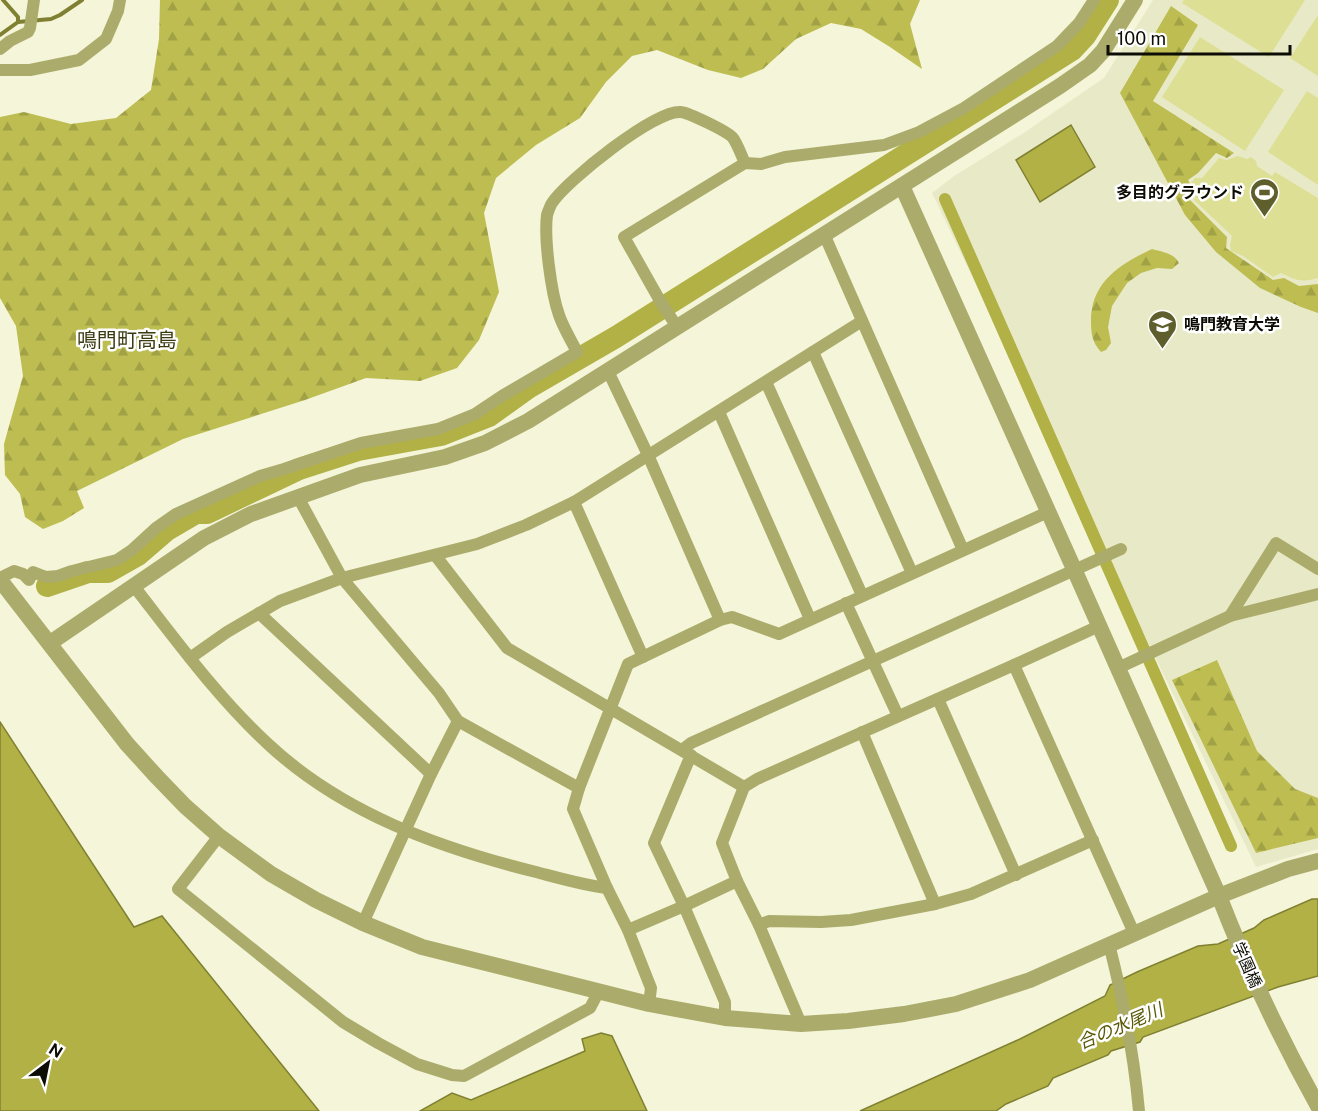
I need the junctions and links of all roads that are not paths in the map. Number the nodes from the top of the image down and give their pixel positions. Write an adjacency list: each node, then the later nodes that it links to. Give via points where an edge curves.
1 (34, 0): 5 (street, via 28,32)
2 (120, 0): 6 (street, via 106,39 79,60 30,70)
3 (1094, 0): 7 (street, via 1057,46 964,108 919,132 884,145 785,157 761,164)
4 (1135, 0): 8 (street, via 1090,65)
5 (0, 49)
6 (0, 70)
7 (745, 163): 11 (street, via 624,237); 27 (street, via 732,136 679,111 641,128 566,188 551,203 547,214 547,241 559,316 577,352 475,414 438,429 361,443 260,476 176,514 117,560 58,576 33,572 29,580 14,571)
8 (902, 186): 9 (street); 19 (street, 学園橋)
9 (824, 234): 10 (street); 11 (street)
10 (861, 321): 12 (street); 20 (street)
11 (678, 327): 13 (street)
12 (813, 352): 14 (street); 25 (street)
13 (608, 371): 16 (street); 17 (street, via 485,443 445,457 360,475)
14 (766, 382): 15 (street); 30 (street)
15 (719, 412): 16 (street); 34 (street)
16 (648, 455): 18 (street); 35 (street)
17 (298, 497): 26 (street); 28 (street, via 251,514 204,538)
18 (574, 502): 22 (street, via 477,544); 38 (street)
19 (1048, 512): 20 (street); 23 (street, 学園橋)
20 (963, 550): 25 (street)
21 (1118, 550): 23 (street)
22 (435, 555): 26 (street); 44 (street, via 507,648)
23 (1081, 566): 36 (street, 学園橋); 40 (street)
24 (1318, 569): 33 (street, via 1276,543)
25 (912, 573): 30 (street)
26 (342, 578): 32 (street); 46 (street)
27 (1, 580): 37 (street)
28 (133, 585): 37 (street); 39 (street)
29 (1318, 594): 33 (street)
30 (862, 595): 31 (street)
31 (846, 603): 34 (street); 40 (street)
32 (259, 613): 39 (street); 49 (street)
33 (1230, 616): 42 (street)
34 (810, 619): 35 (street, via 779,634 732,618)
35 (720, 620): 38 (street)
36 (1099, 626): 41 (street); 42 (street, 学園橋)
37 (50, 643): 53 (street, via 127,744)
38 (643, 657): 44 (street, via 628,664)
39 (190, 658): 52 (street, via 269,745 312,780)
40 (872, 660): 45 (street); 48 (street, via 691,744)
41 (1014, 665): 43 (street); 54 (street)
42 (1118, 668): 59 (street, 学園橋)
43 (938, 699): 45 (street); 56 (street)
44 (610, 709): 48 (street); 51 (street)
45 (898, 716): 47 (street)
46 (458, 721): 49 (street); 51 (street)
47 (862, 732): 50 (street); 60 (street)
48 (687, 753): 50 (street); 61 (street, via 654,843)
49 (431, 774): 52 (street)
50 (744, 787): 57 (street, via 722,843)
51 (579, 788): 58 (street, via 573,808)
52 (405, 831): 58 (street, via 500,863); 62 (street)
53 (219, 836): 62 (street, via 272,874); 67 (street, via 178,889 343,1022 417,1064 464,1076 590,1008)
54 (1093, 840): 56 (street); 65 (street)
55 (1318, 861): 59 (street)
56 (1016, 875): 60 (street)
57 (737, 881): 61 (street); 63 (street)
58 (607, 888): 64 (street)
59 (1219, 896): 65 (street); 71 (street, 学園橋, via 1262,998)
60 (935, 904): 63 (street, via 851,920 769,921)
61 (684, 906): 64 (street); 69 (street, via 725,1002)
62 (363, 923): 67 (street, via 422,947)
63 (759, 925): 70 (street)
64 (628, 930): 68 (street, via 651,988)
65 (1134, 933): 66 (street)
66 (1109, 944): 70 (street, via 1030,980 956,1004 904,1014); 72 (street, via 1134,1063)
67 (599, 991): 68 (street)
68 (650, 1004): 69 (street)
69 (725, 1018): 70 (street)
70 (801, 1024)
71 (1318, 1106)
72 (1139, 1111)

